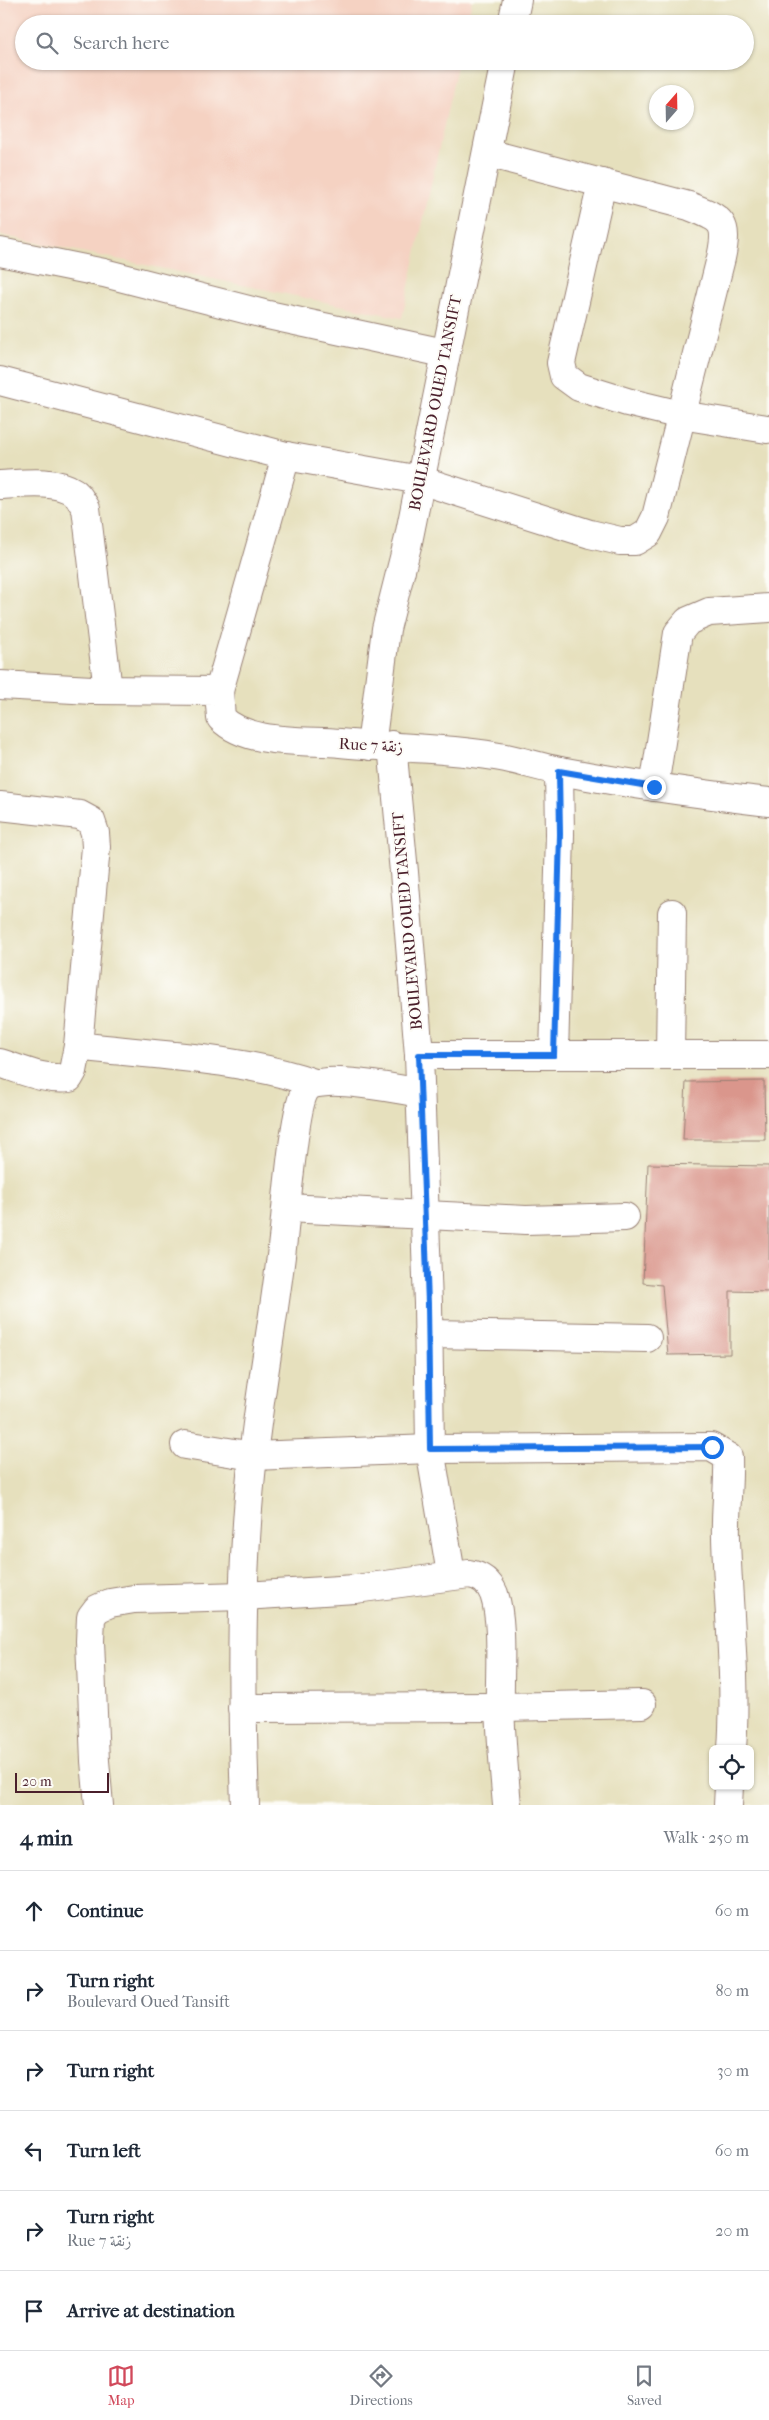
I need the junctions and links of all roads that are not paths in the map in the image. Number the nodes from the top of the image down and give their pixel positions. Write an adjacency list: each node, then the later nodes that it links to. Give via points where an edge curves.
1 (517, 0): 2 (street)
2 (514, 15)
3 (503, 70): 4 (street, BOULEVARD OUED TANSIFT)
4 (487, 153): 5 (street); 7 (street, BOULEVARD OUED TANSIFT)
5 (602, 183): 9 (street, via 560,363 564,376 579,387); 9 (street, via 689,206 715,216 723,226 725,238 721,258)
6 (0, 252): 7 (street, via 104,273 268,315)
7 (444, 353): 12 (street, BOULEVARD OUED TANSIFT)
8 (0, 381): 11 (street)
9 (681, 415): 10 (street); 12 (street, via 656,517 648,533 635,541 620,542 590,534)
10 (768, 434)
11 (286, 456): 12 (street); 17 (street)
12 (420, 480): 18 (street, BOULEVARD OUED TANSIFT, via 386,629)
13 (0, 486): 16 (street, via 60,486 76,492 86,508)
14 (769, 608): 20 (street, via 709,612 688,621 678,633)
15 (0, 685): 16 (street)
16 (108, 690): 17 (street)
17 (219, 691): 18 (street, Rue 7 زنقة, via 221,718 243,733 280,740)
18 (382, 746): 19 (street, Rue 7 زنقة, via 495,756); 25 (street, BOULEVARD OUED TANSIFT, via 404,872)
19 (559, 771): 20 (street, Rue 7 زنقة); 26 (street)
20 (654, 787): 21 (street, Rue 7 زنقة)
21 (769, 802)
22 (0, 806): 24 (street, via 80,815 91,821 95,833 95,872)
23 (672, 913): 27 (street)
24 (78, 1046): 29 (street, via 69,1078 42,1076); 30 (street, via 209,1061 291,1075)
25 (419, 1055): 26 (street); 31 (street, BOULEVARD OUED TANSIFT)
26 (554, 1055): 27 (street)
27 (670, 1055): 28 (street)
28 (769, 1056)
29 (0, 1063)
30 (314, 1083): 31 (street, via 335,1082); 32 (street, via 306,1089 302,1100)
31 (420, 1092): 33 (street, BOULEVARD OUED TANSIFT)
32 (287, 1208): 33 (street); 39 (street)
33 (424, 1216): 34 (street, via 526,1220); 35 (street, BOULEVARD OUED TANSIFT)
34 (625, 1217)
35 (428, 1334): 36 (street); 38 (street, BOULEVARD OUED TANSIFT)
36 (647, 1338)
37 (185, 1445): 39 (street)
38 (430, 1449): 39 (street); 40 (street, BOULEVARD OUED TANSIFT); 45 (street, via 712,1447 728,1458 726,1536 734,1688)
39 (253, 1456): 41 (street)
40 (451, 1574): 41 (street, via 355,1589); 43 (street, via 478,1576 486,1580 494,1595)
41 (244, 1596): 44 (street); 47 (street, via 134,1599 110,1603 97,1609 91,1617)
42 (642, 1704): 43 (street)
43 (500, 1707): 44 (street); 49 (street)
44 (242, 1708): 48 (street)
45 (732, 1745)
46 (729, 1790): 50 (street)
47 (99, 1805)
48 (245, 1805)
49 (507, 1805)
50 (728, 1805)

